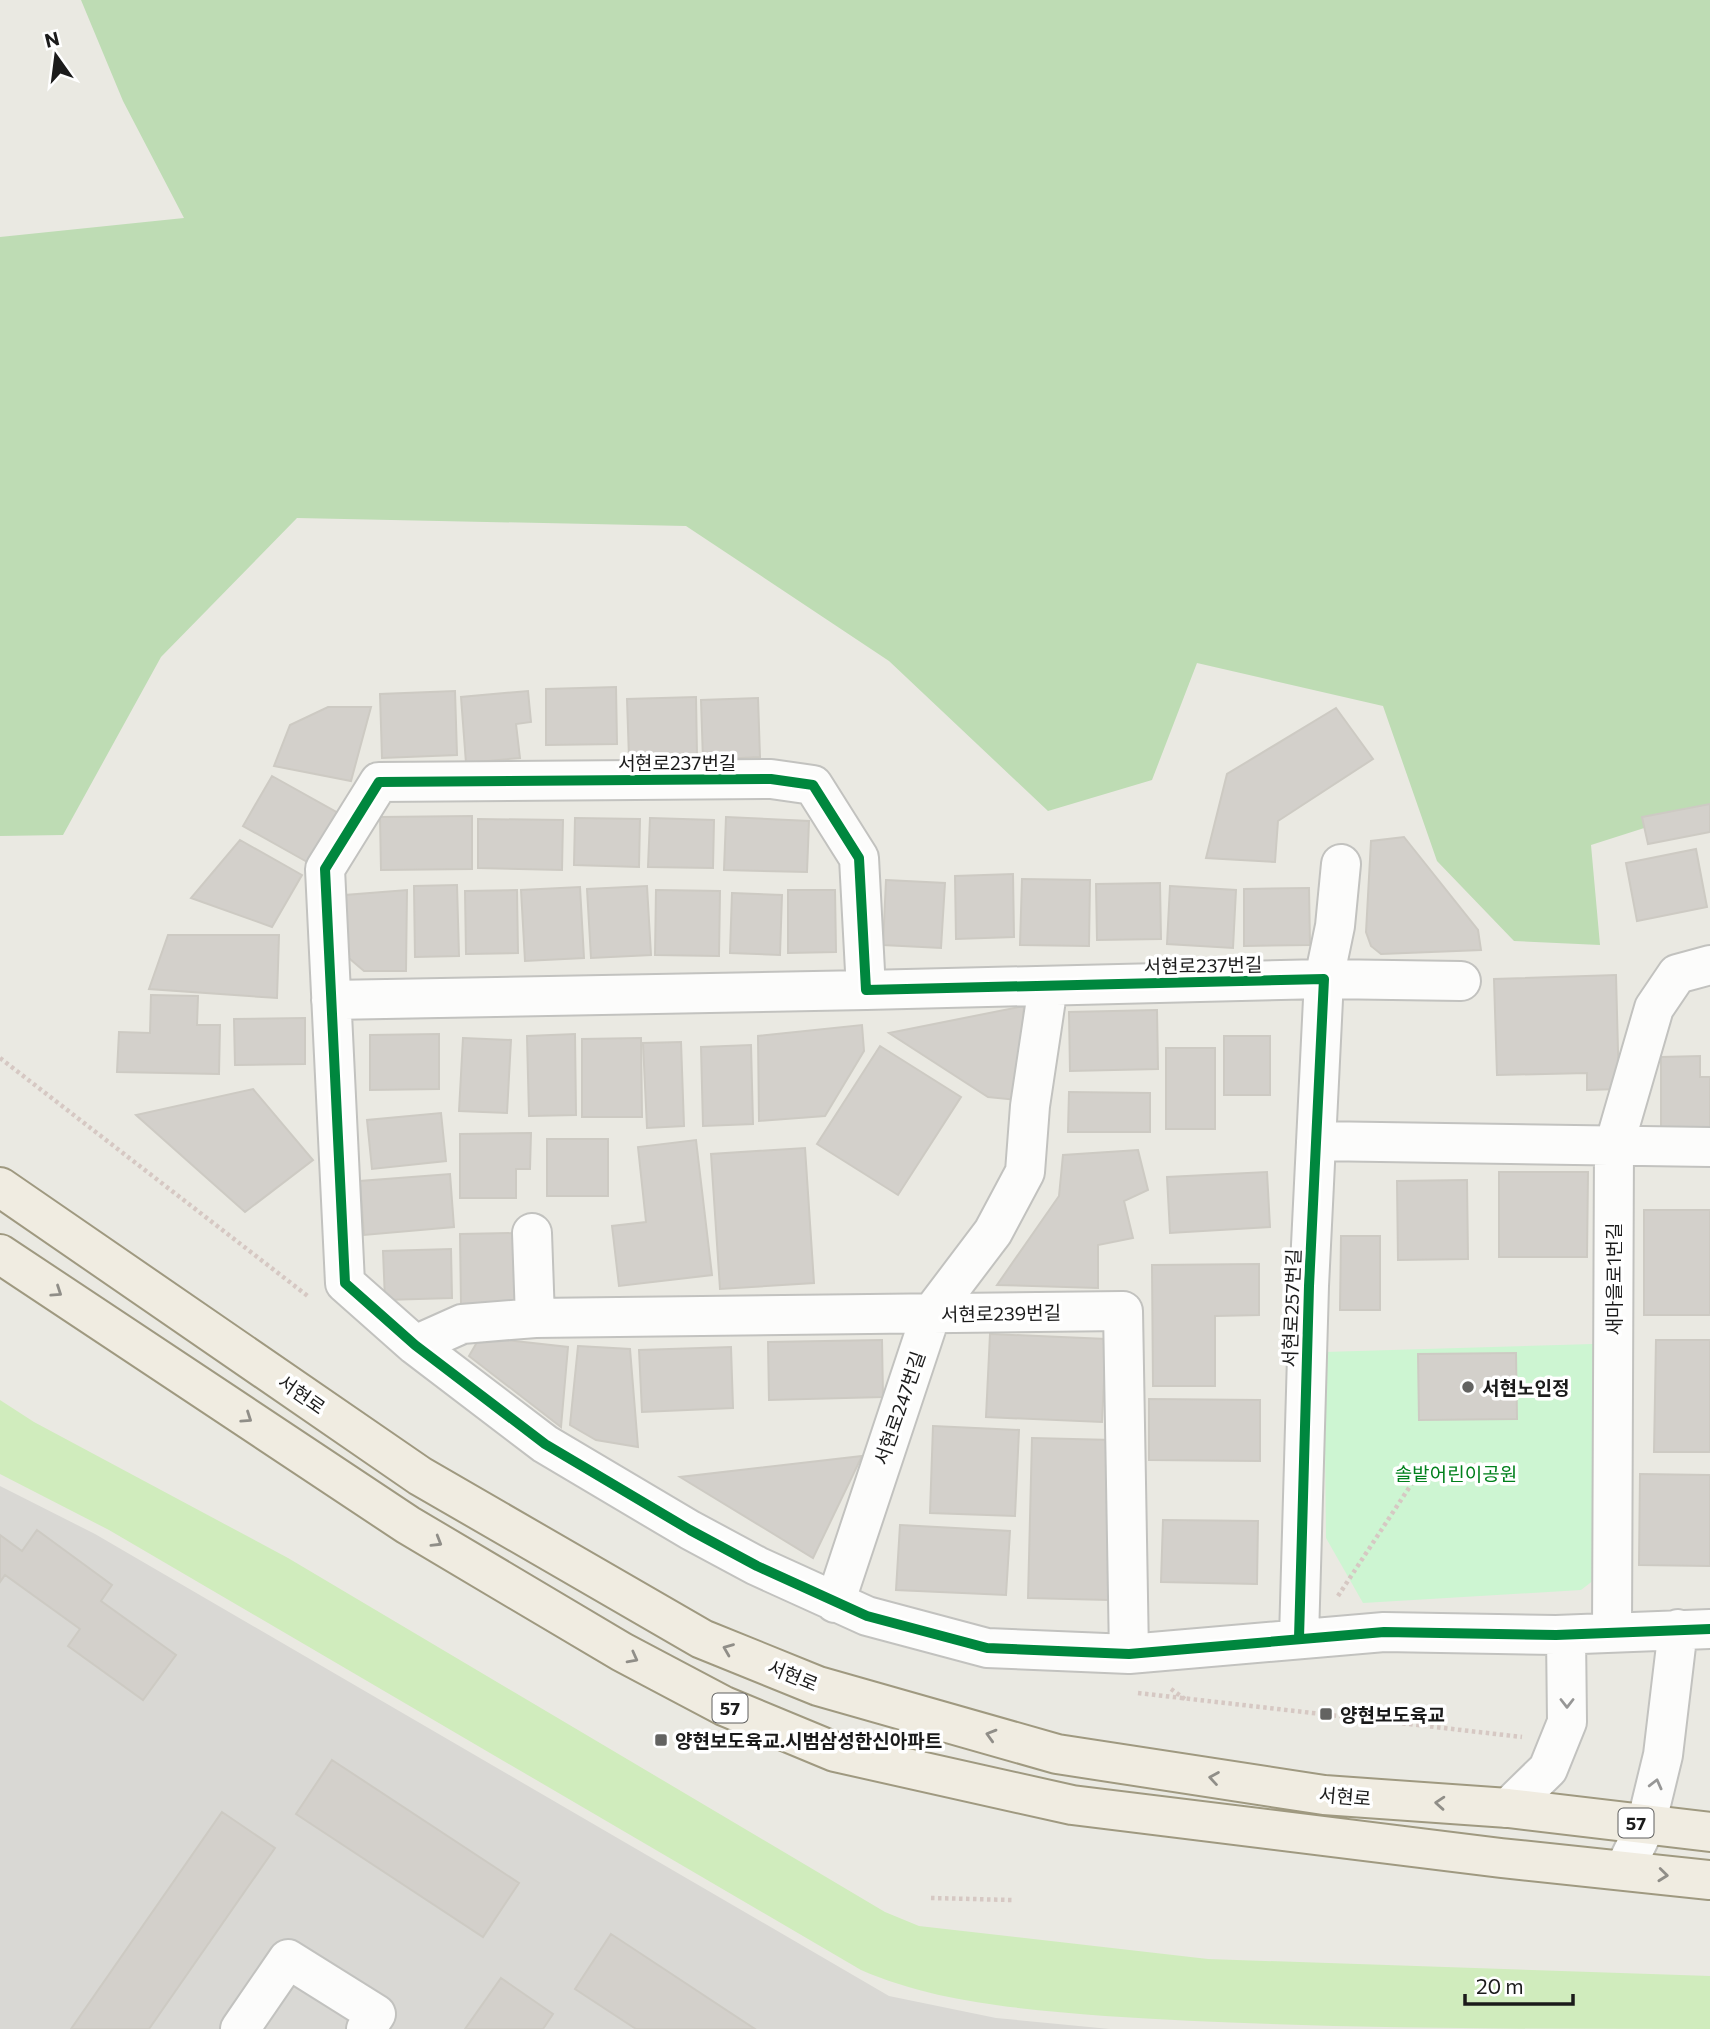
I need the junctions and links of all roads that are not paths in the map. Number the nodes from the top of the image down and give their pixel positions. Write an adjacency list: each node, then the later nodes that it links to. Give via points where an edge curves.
1 (1341, 864): 3 (street, 서현로257번길)
2 (1710, 965): 9 (street, 새마을로1번길, via 1677,974 1654,1008)
3 (1324, 979): 4 (street, 서현로237번길); 5 (street, 서현로237번길); 8 (street, 서현로257번길)
4 (1461, 981)
5 (1048, 986): 6 (street, 서현로237번길); 14 (street, 서현로247번길, via 1025,1172 993,1233)
6 (866, 990): 7 (street, 서현로237번길); 7 (street, 서현로237번길, via 859,858 813,785 771,779 379,782 325,869)
7 (331, 1000): 16 (street, 서현로237번길, via 345,1283)
8 (1316, 1141): 9 (street); 21 (street, 서현로257번길)
9 (1614, 1146): 10 (street); 19 (street, 새마을로1번길)
10 (1710, 1147)
11 (0, 1187): 23 (main road, 서현로 / 57, one-way to 11, via 1324,1795 1058,1754 818,1686 702,1639 420,1476)
12 (532, 1233): 15 (street)
13 (0, 1254): 26 (main road, 57, one-way to 26, via 408,1525 724,1706 835,1752 1072,1805)
14 (930, 1314): 15 (street, 서현로239번길); 17 (street, 서현로247번길); 22 (street, 서현로239번길, via 1123,1311)
15 (535, 1318): 16 (street, 서현로239번길, via 462,1324)
16 (415, 1345): 17 (street, via 545,1444 690,1530)
17 (835, 1603): 22 (street, via 987,1648)
18 (1694, 1629): 19 (street); 24 (street, one-way to 18)
19 (1612, 1631): 20 (street)
20 (1566, 1634): 21 (street, via 1384,1632); 23 (street, one-way to 23, via 1567,1722 1548,1769)
21 (1299, 1638): 22 (street)
22 (1129, 1654)
23 (1508, 1808): 24 (main road, 서현로 / 57)
24 (1646, 1825): 25 (main road, 서현로 / 57); 26 (street)
25 (1710, 1832)
26 (1624, 1870): 27 (main road, 57, one-way to 27)
27 (1710, 1880)
28 (240, 2029): 29 (street, via 288,1959 376,2014)
29 (366, 2029)

